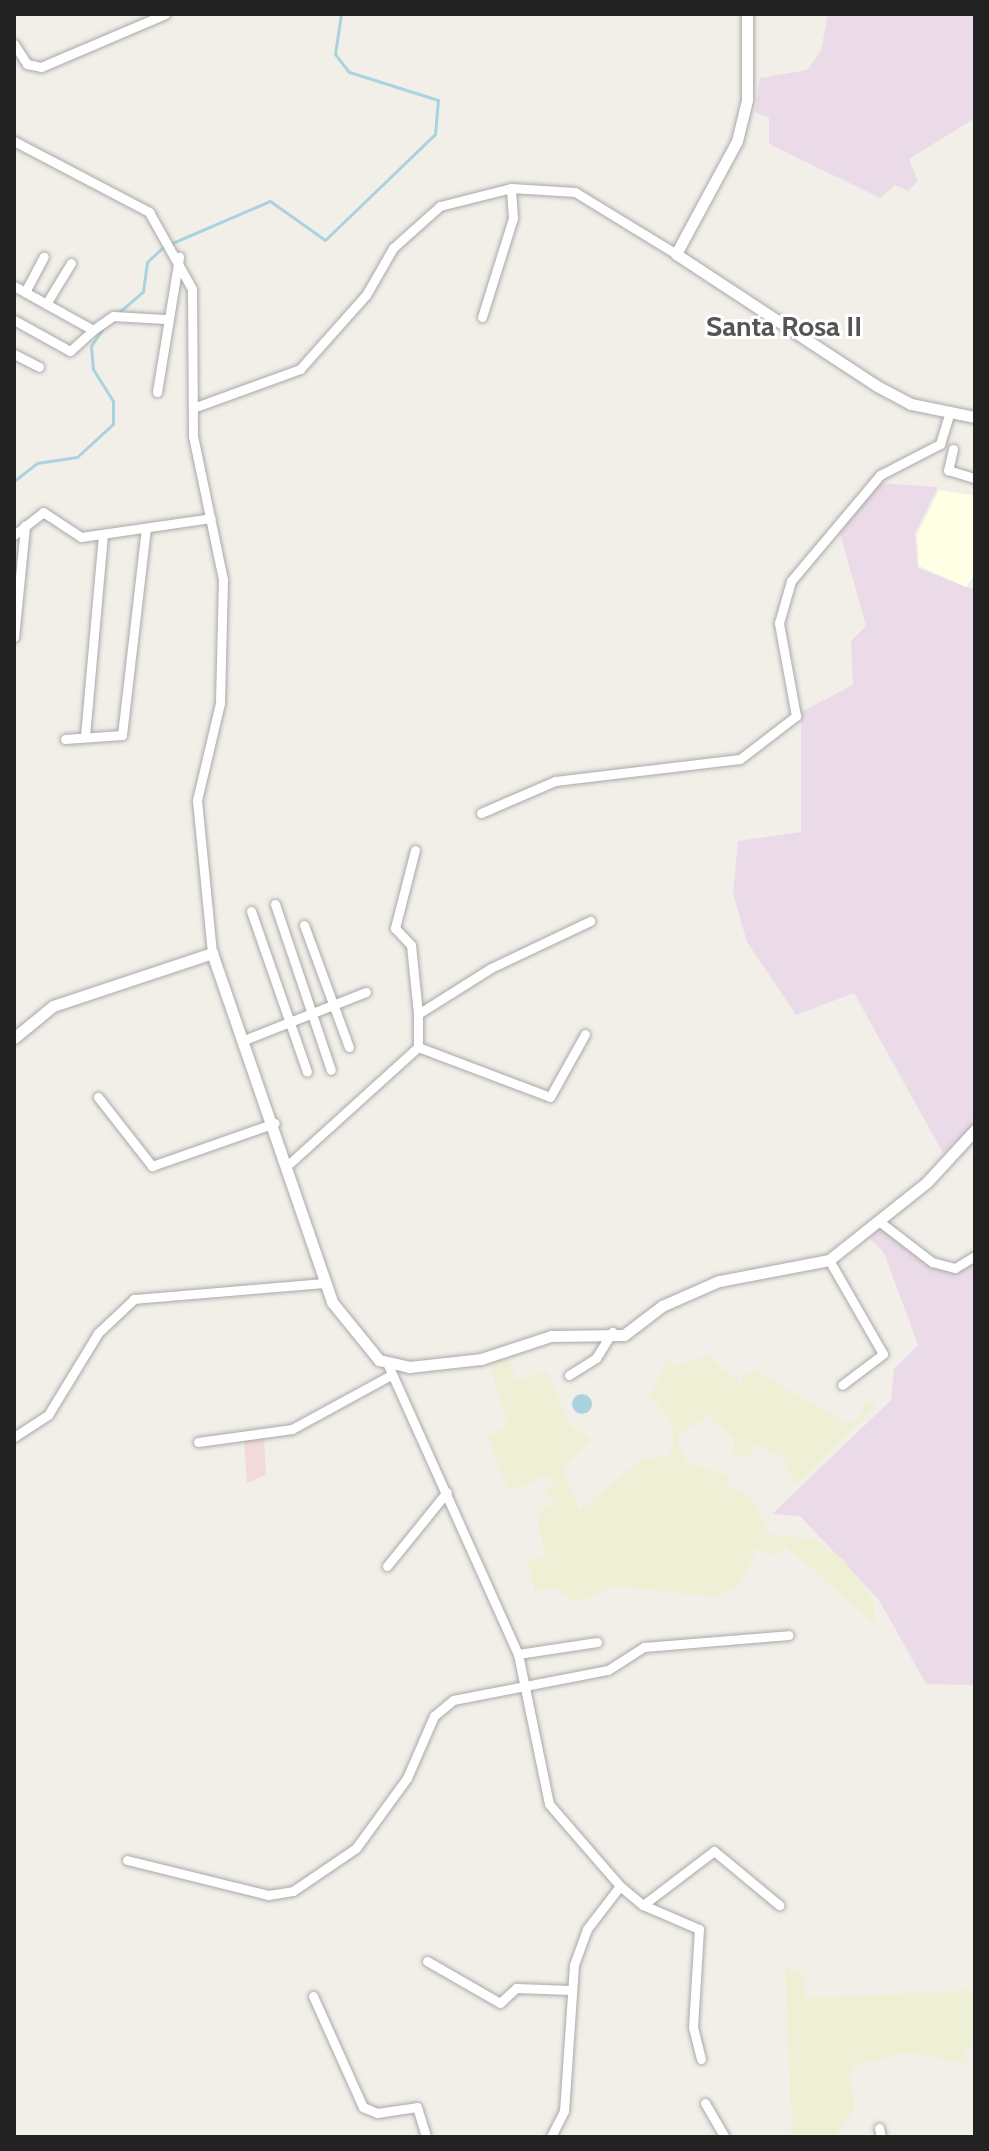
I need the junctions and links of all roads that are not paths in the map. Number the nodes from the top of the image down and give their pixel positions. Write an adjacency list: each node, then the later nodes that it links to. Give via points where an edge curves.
1 (165, 14): 3 (street, via 41,67 27,64)
2 (747, 14): 7 (street, via 747,100 737,141)
3 (14, 44)
4 (14, 141): 6 (street, via 149,212)
5 (511, 188): 7 (street, via 599,201); 13 (street, via 513,218); 20 (street, via 440,206 420,220 340,328 300,369)
6 (177, 252): 14 (street); 20 (street, via 194,311)
7 (676, 254): 21 (street, via 877,386)
8 (44, 257): 11 (street)
9 (71, 263): 12 (street)
10 (14, 286): 11 (street)
11 (25, 292): 12 (street)
12 (46, 304): 16 (street)
13 (482, 317)
14 (165, 319): 16 (street, via 125,316); 19 (street)
15 (14, 320): 16 (street, via 70,351)
16 (96, 327)
17 (14, 354): 18 (street)
18 (39, 367)
19 (157, 392)
20 (193, 408): 25 (street)
21 (949, 415): 22 (street); 33 (street, via 940,444 880,475 791,581 779,623 796,716 740,759 555,781)
22 (975, 417)
23 (953, 449): 24 (street, via 948,470)
24 (975, 478)
25 (211, 518): 27 (street); 39 (street, via 223,579 220,703 197,821)
26 (25, 526): 28 (street); 29 (street, via 49,512 81,537); 30 (street)
27 (146, 528): 29 (street); 31 (street, via 122,735)
28 (14, 535)
29 (103, 535): 31 (street)
30 (14, 637)
31 (85, 736): 32 (street)
32 (65, 739)
33 (481, 813)
34 (415, 850): 42 (street, via 395,928 411,945)
35 (275, 904): 43 (street)
36 (251, 911): 44 (street)
37 (590, 921): 42 (street, via 491,968)
38 (304, 925): 41 (street)
39 (212, 953): 46 (street, via 53,1006); 47 (street)
40 (366, 992): 41 (street)
41 (333, 1005): 43 (street); 48 (street)
42 (418, 1014): 49 (street)
43 (308, 1015): 44 (street); 50 (street)
44 (289, 1023): 47 (street); 51 (street)
45 (585, 1034): 49 (street, via 550,1097)
46 (14, 1038)
47 (244, 1040): 53 (street)
48 (349, 1047)
49 (418, 1047): 55 (street)
50 (331, 1070)
51 (307, 1072)
52 (98, 1097): 53 (street, via 152,1166)
53 (275, 1123): 55 (street)
54 (975, 1130): 56 (street)
55 (290, 1163): 59 (street)
56 (880, 1222): 57 (street, via 932,1262 955,1268); 58 (street)
57 (975, 1256)
58 (829, 1260): 60 (street, via 719,1281 662,1306 630,1333); 63 (street, via 883,1354)
59 (325, 1283): 61 (street, via 347,1323); 64 (street, via 134,1299 98,1333 48,1415)
60 (612, 1332): 61 (street, via 551,1336 447,1364); 62 (street, via 596,1358)
61 (389, 1370): 65 (street, via 292,1429); 66 (street)
62 (569, 1375)
63 (842, 1385)
64 (14, 1437)
65 (198, 1442)
66 (447, 1492): 67 (street); 70 (street)
67 (387, 1566)
68 (789, 1635): 71 (street, via 644,1647 608,1670)
69 (597, 1642): 70 (street)
70 (518, 1654): 71 (street)
71 (522, 1683): 72 (street, via 453,1700 434,1716 407,1778 356,1848 293,1891 268,1895); 73 (street, via 556,1820)
72 (127, 1860)
73 (620, 1886): 74 (street); 77 (street, via 587,1929)
74 (643, 1905): 75 (street, via 714,1851); 79 (street, via 699,1929 693,2027)
75 (779, 1905)
76 (427, 1961): 77 (street, via 500,2003 516,1988)
77 (570, 1990): 82 (street, via 564,2111)
78 (313, 1996): 81 (street, via 363,2107 377,2113 417,2107)
79 (701, 2059)
80 (705, 2103): 83 (street)
81 (426, 2137)
82 (551, 2137)
83 (725, 2137)

